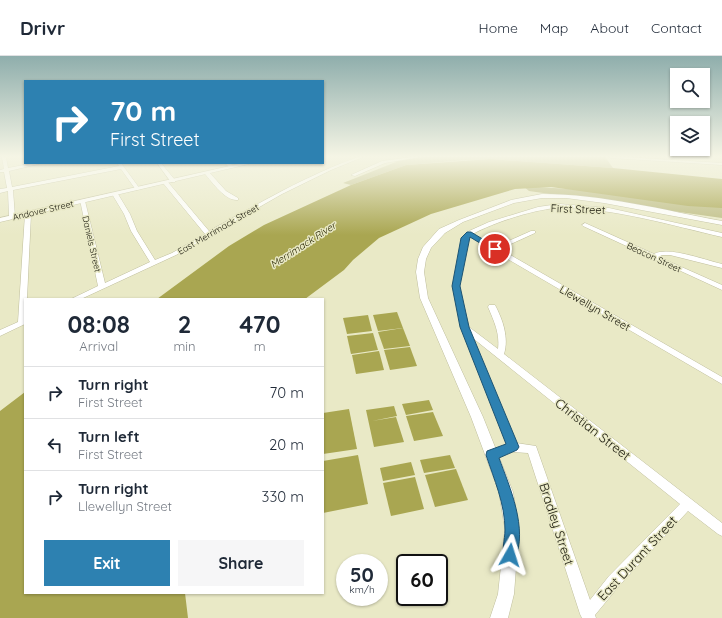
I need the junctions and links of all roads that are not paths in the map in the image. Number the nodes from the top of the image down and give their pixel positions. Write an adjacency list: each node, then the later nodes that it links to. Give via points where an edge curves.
1 (9, 183): 8 (street)
2 (36, 183): 8 (street)
3 (134, 183): 9 (street)
4 (160, 183): 9 (main road, Andover Street)
5 (166, 183): 21 (street)
6 (216, 183): 12 (street)
7 (300, 183): 21 (street, East Merrimack Street)
8 (10, 189): 10 (street); 15 (street)
9 (138, 189): 11 (main road, Andover Street)
10 (0, 191)
11 (115, 194): 13 (main road, Andover Street); 25 (street)
12 (236, 199)
13 (82, 201): 14 (main road, Andover Street); 27 (street, Daniels Street)
14 (28, 214): 15 (main road, Andover Street); 29 (street)
15 (12, 217): 16 (main road, Andover Street)
16 (0, 220)
17 (722, 223): 40 (main road, via 585,198 533,197 461,221 442,231 430,242 420,265 424,298)
18 (585, 225): 24 (street, Beacon Street)
19 (533, 232): 23 (street)
20 (469, 234): 22 (street, First Street, via 491,223 525,212 566,206 621,212); 23 (street, Llewellyn Street); 34 (street, via 465,238 456,286)
21 (209, 235): 25 (street, East Merrimack Street)
22 (722, 235)
23 (495, 249): 38 (street, Llewellyn Street)
24 (654, 257): 26 (street, via 661,253 670,253); 28 (street, Beacon Street)
25 (154, 263): 27 (street, East Merrimack Street)
26 (722, 266)
27 (102, 287): 30 (street, East Merrimack Street)
28 (722, 288)
29 (24, 298)
30 (77, 298)
31 (24, 300): 33 (street)
32 (492, 307): 37 (street, via 503,339)
33 (23, 322): 35 (street); 36 (street)
34 (465, 327): 37 (street, Christian Street); 39 (street)
35 (0, 328)
36 (0, 334)
37 (500, 355): 41 (street, Christian Street)
38 (722, 381)
39 (513, 447): 40 (street); 43 (street, Bradley Street, via 532,449)
40 (492, 455): 44 (main road, via 506,492 512,529 506,594)
41 (688, 503): 42 (street, Christian Street); 43 (street, East Durant Street, via 614,581)
42 (722, 530)
43 (588, 616)
44 (499, 618)

